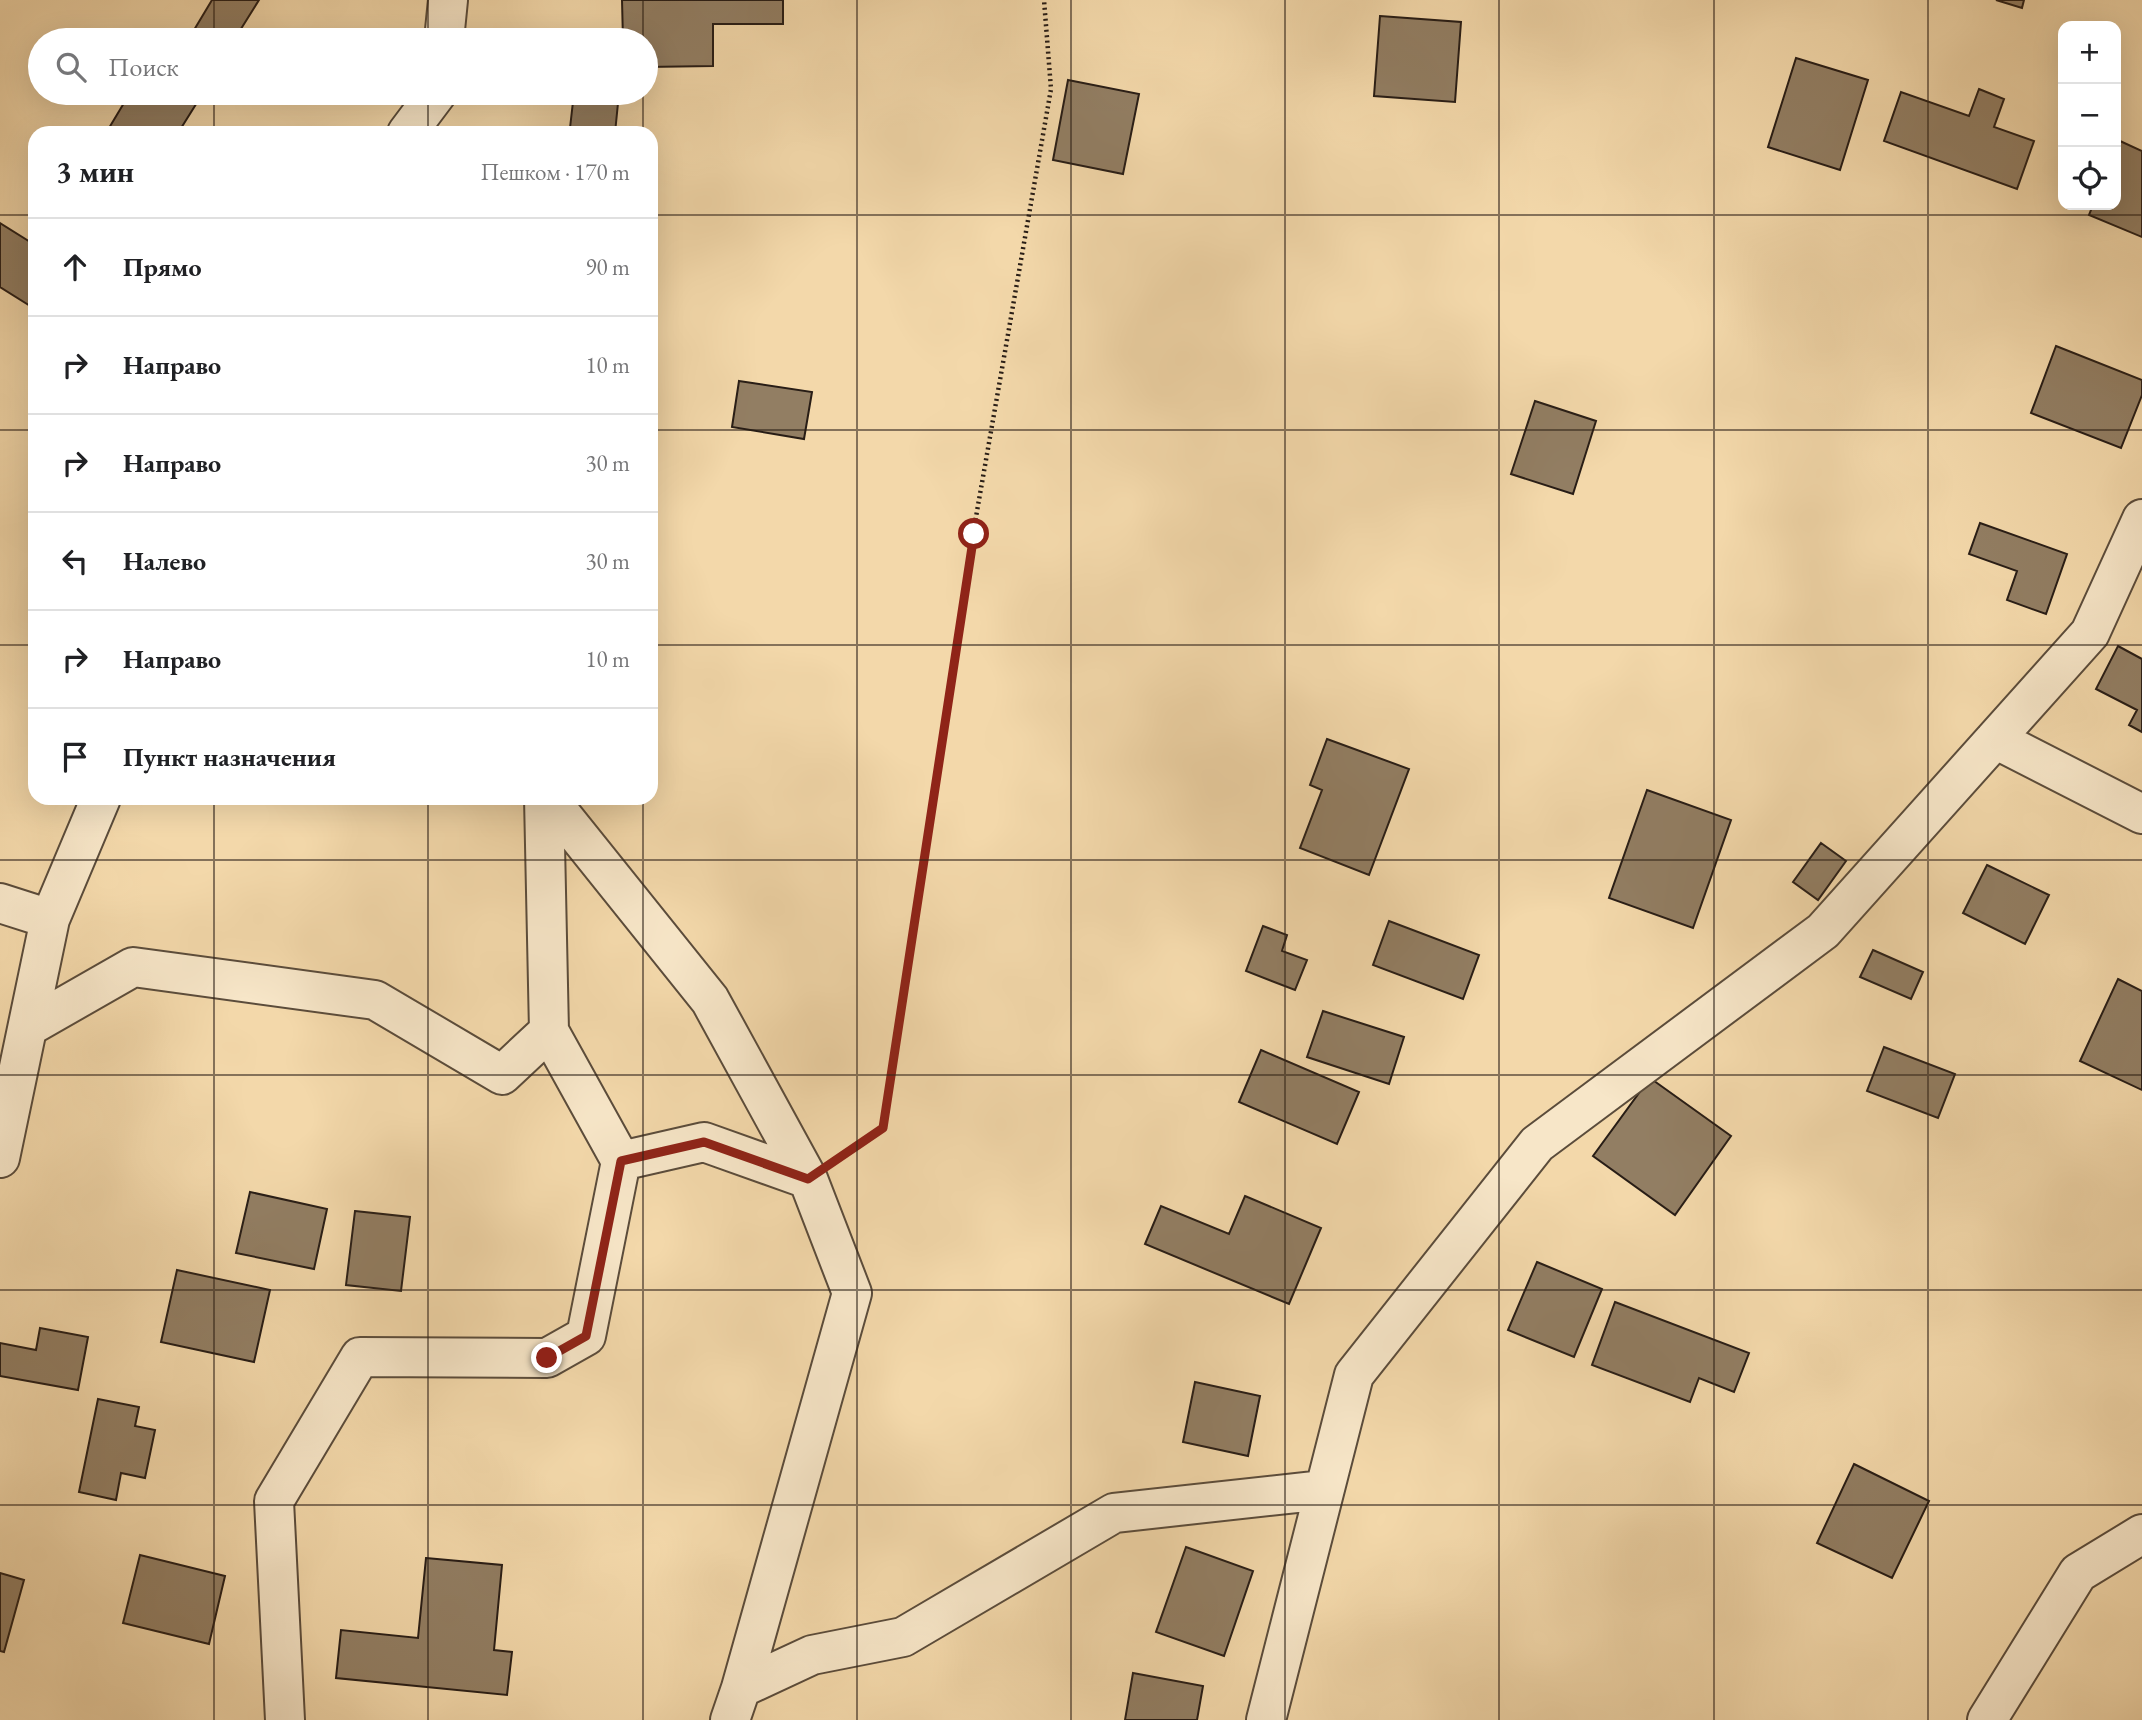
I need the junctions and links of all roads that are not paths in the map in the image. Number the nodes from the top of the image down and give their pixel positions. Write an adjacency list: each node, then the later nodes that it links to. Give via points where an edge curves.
1 (448, 0): 2 (street)
2 (445, 28)
3 (429, 105): 5 (street)
4 (440, 105): 6 (street)
5 (412, 126)
6 (443, 126)
7 (2142, 519): 8 (street, via 2090,632)
8 (1995, 739): 12 (street); 20 (street, via 1823,931 1537,1144 1354,1375)
9 (98, 805): 14 (street)
10 (546, 805): 16 (street)
11 (552, 805): 19 (street, via 710,1000)
12 (2142, 814)
13 (0, 903): 14 (street)
14 (50, 919): 15 (street)
15 (28, 1027): 16 (street, via 133,967 375,1000 502,1075); 17 (street)
16 (549, 1031): 18 (street)
17 (0, 1158)
18 (621, 1161): 19 (street, via 704,1142); 23 (street, via 586,1336 547,1358 360,1357 274,1502)
19 (808, 1179): 22 (street, via 852,1293)
20 (1324, 1490): 22 (street, via 1114,1513 903,1637 812,1655); 24 (street)
21 (2142, 1534): 25 (street, via 2078,1573)
22 (736, 1704)
23 (285, 1720)
24 (1266, 1720)
25 (1987, 1720)

